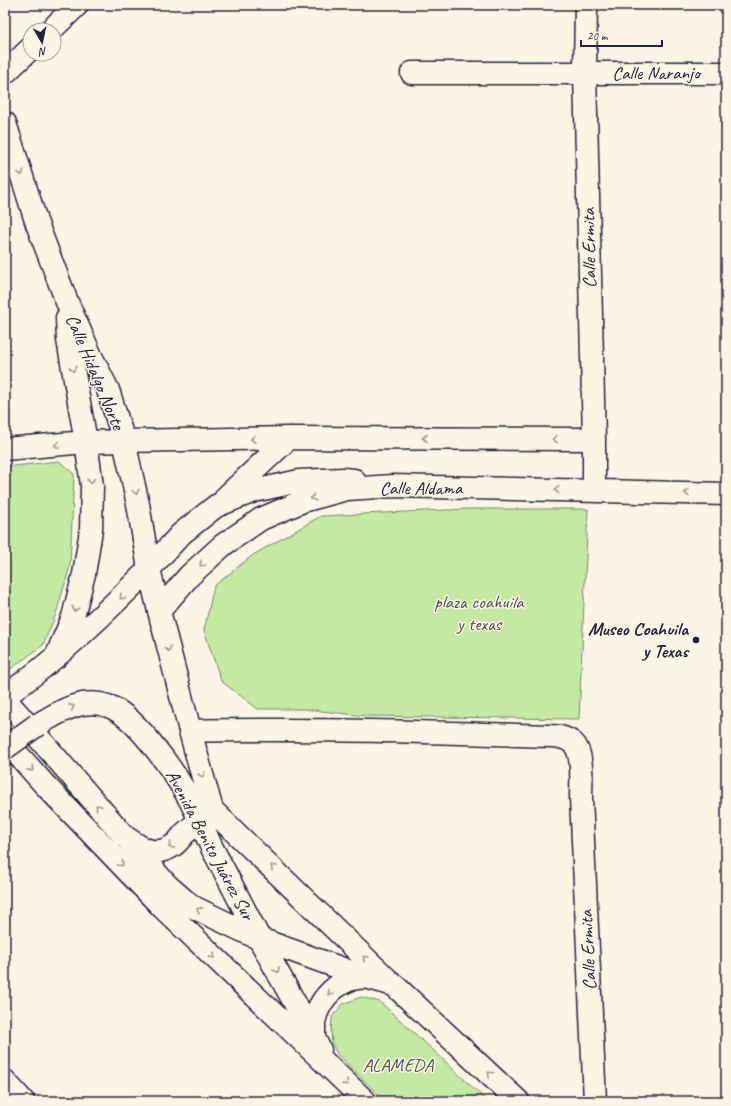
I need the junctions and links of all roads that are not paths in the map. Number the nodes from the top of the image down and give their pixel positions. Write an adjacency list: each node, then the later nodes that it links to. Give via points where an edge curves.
1 (77, 5): 3 (street)
2 (586, 5): 7 (street, Calle Ermita)
3 (59, 22)
4 (22, 57): 5 (street)
5 (5, 73)
6 (412, 73): 7 (street, Calle Naranjo)
7 (585, 73): 8 (street, Calle Naranjo); 12 (street, Calle Ermita)
8 (726, 73)
9 (5, 123): 10 (street, Calle Hidalgo Norte, one-way to 10, via 37,224)
10 (67, 302): 13 (street, Calle Hidalgo Norte, via 108,390); 14 (street, Calle Hidalgo Norte, one-way to 14, via 68,340)
11 (289, 438): 12 (street, one-way to 11); 13 (street, one-way to 13); 19 (street)
12 (594, 439): 17 (street, Calle Ermita)
13 (124, 441): 14 (street); 20 (street, Calle Hidalgo Norte, one-way to 20)
14 (86, 442): 15 (street, one-way to 15); 22 (street, Calle Hidalgo Norte, one-way to 22, via 92,486 91,530 79,595)
15 (5, 450)
16 (393, 486): 17 (street, Calle Aldama, one-way to 16); 19 (street, via 342,479 299,481 254,491); 21 (street, Calle Aldama, one-way to 21, via 347,490 303,501 261,519 222,545 189,576)
17 (594, 491): 18 (street, Calle Aldama, one-way to 17)
18 (726, 494)
19 (216, 506): 20 (street, via 181,534)
20 (149, 569): 21 (street, Calle Hidalgo Norte); 22 (street, one-way to 22)
21 (158, 612): 24 (street, Calle Hidalgo Norte, one-way to 24)
22 (56, 657): 23 (street)
23 (5, 698): 28 (street, one-way to 23)
24 (190, 731): 27 (street, Calle Hidalgo Norte, one-way to 27); 38 (street, Calle Ermita, via 352,730 558,736 577,747 581,770)
25 (5, 740): 33 (street, one-way to 33, via 163,908)
26 (5, 748): 27 (street, Avenida Benito Juárez Sur, one-way to 27, bridge, via 38,725 79,704 108,706 134,725 159,753 186,793)
27 (206, 815): 28 (street, one-way to 28, via 164,851 142,849); 29 (street, Avenida Benito Juárez Sur, via 213,848); 31 (street, one-way to 27)
28 (124, 836): 29 (street, one-way to 28, via 184,900 168,886)
29 (260, 939): 30 (street, Avenida Benito Juárez Sur); 32 (street, Avenida Benito Juárez Sur, one-way to 32)
30 (365, 977): 31 (street, Avenida Benito Juárez Sur); 32 (street, one-way to 32, via 337,986 326,996 318,1009 314,1023)
31 (394, 985): 37 (street, Avenida Benito Juárez Sur, one-way to 31)
32 (314, 1038): 33 (street, Avenida Benito Juárez Sur)
33 (328, 1065): 36 (street, Avenida Benito Juárez Sur, one-way to 36)
34 (5, 1081): 35 (street)
35 (23, 1101)
36 (365, 1101)
37 (518, 1101)
38 (595, 1101)

